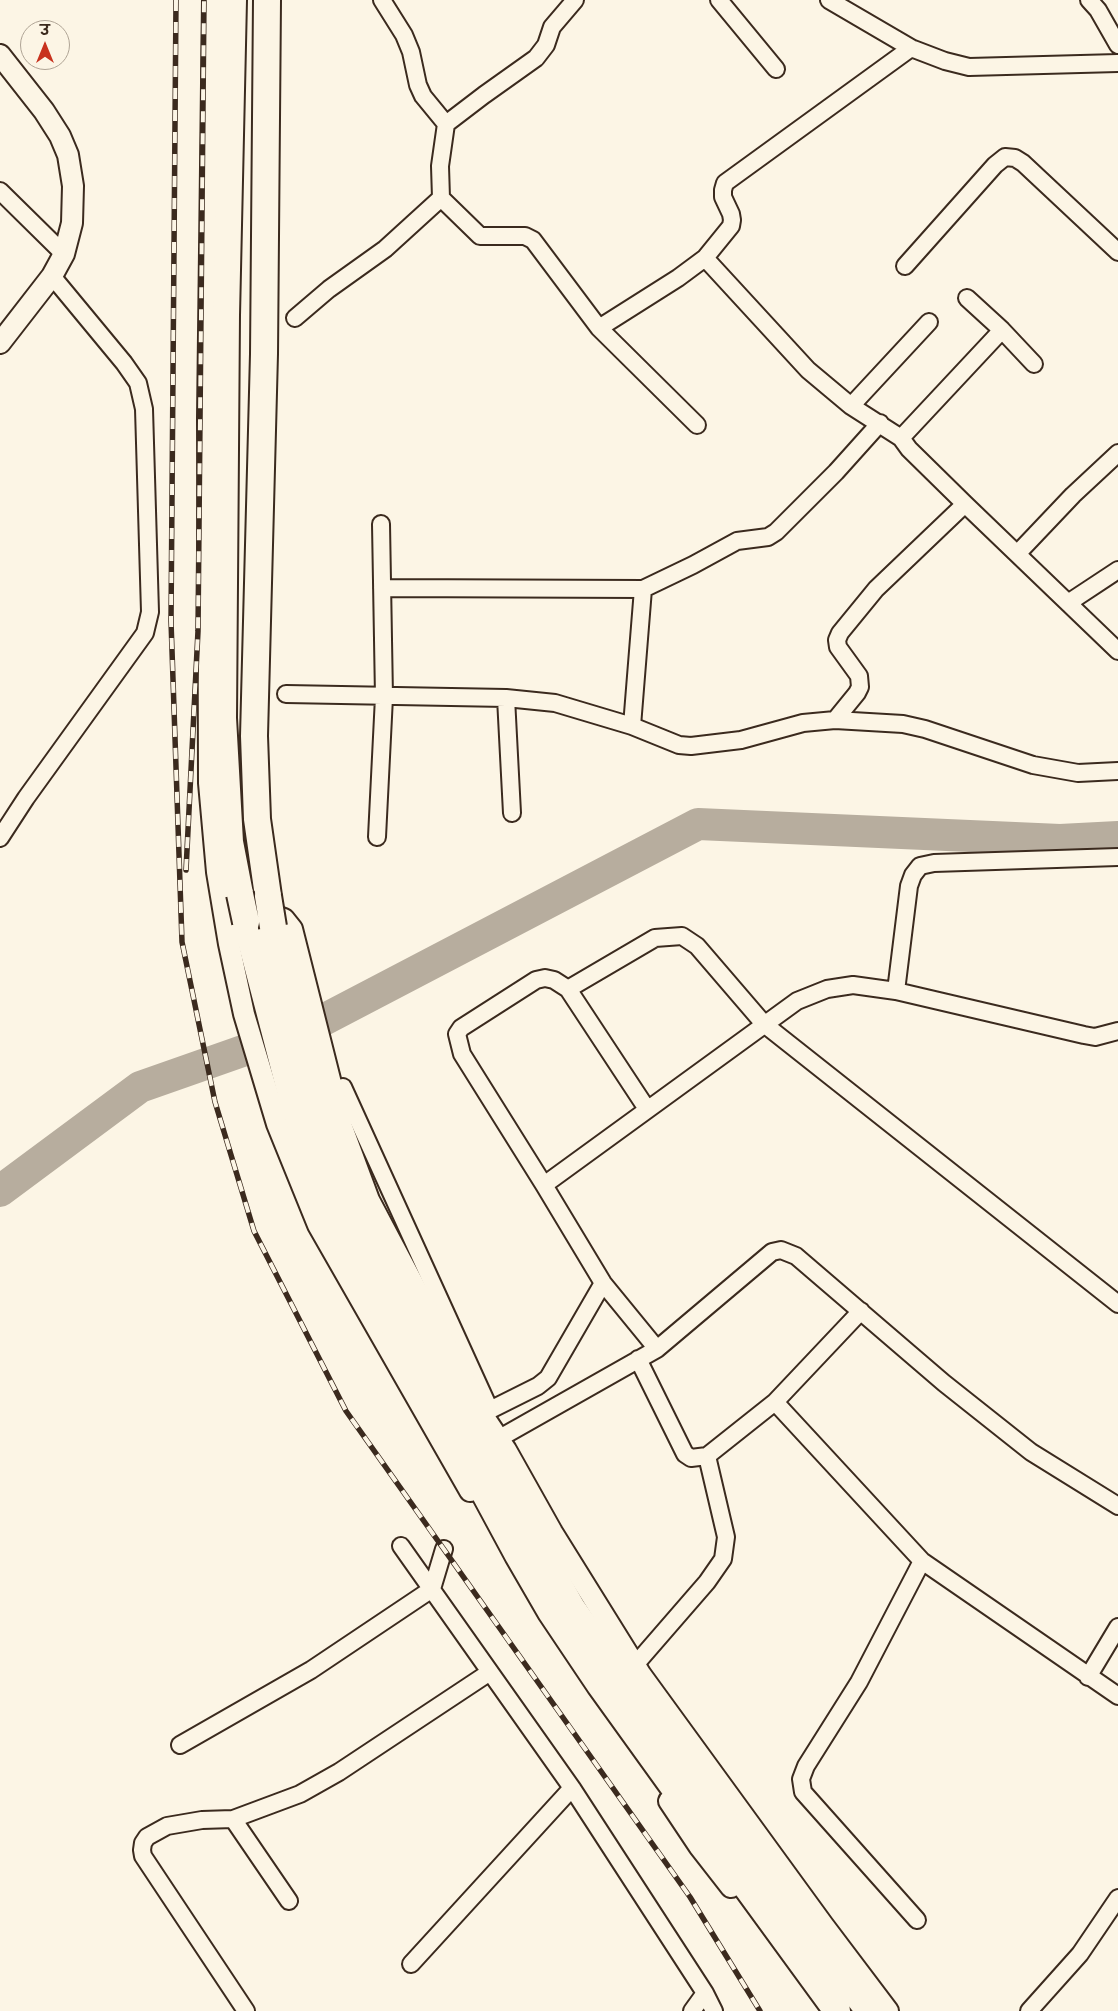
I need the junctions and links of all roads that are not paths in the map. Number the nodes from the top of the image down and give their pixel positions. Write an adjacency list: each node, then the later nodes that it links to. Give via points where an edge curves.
1 (213, 0): 52 (street, via 208,418 209,764 216,862)
2 (233, 0): 52 (highway, via 226,315 224,718)
3 (267, 0): 53 (highway, bridge, via 264,354 254,736 257,819)
4 (382, 0): 14 (street, via 404,35 418,85)
5 (574, 0): 14 (street, via 552,28 546,45 536,58)
6 (719, 0): 13 (street)
7 (829, 0): 10 (street)
8 (1089, 0): 9 (street)
9 (1118, 45)
10 (912, 48): 12 (street, via 946,62 969,67); 19 (street, via 725,183 723,197 731,214 731,226)
11 (0, 56): 18 (street, via 44,111 68,155 73,186 72,223)
12 (1118, 63)
13 (776, 68)
14 (446, 124): 16 (street, via 440,166)
15 (0, 191): 18 (street)
16 (441, 198): 23 (street, via 385,249); 25 (street, via 480,236 525,236 533,240)
17 (1118, 252): 20 (street, via 1023,164 1015,158 1005,157)
18 (64, 254): 21 (street)
19 (705, 258): 25 (street); 29 (street, via 808,370)
20 (904, 266)
21 (52, 276): 27 (street); 50 (street, via 138,383 144,409 150,612 145,633)
22 (967, 298): 26 (street)
23 (295, 318)
24 (929, 322): 29 (street)
25 (599, 328): 31 (street)
26 (1002, 330): 28 (street); 32 (street)
27 (0, 343)
28 (1034, 364)
29 (850, 406): 30 (street)
30 (880, 423): 32 (street); 39 (street, via 776,532 768,537 737,541)
31 (697, 425)
32 (900, 438): 34 (street)
33 (1118, 453): 36 (street)
34 (965, 504): 36 (street); 45 (street, via 876,589 840,633 838,647 859,676 860,687)
35 (381, 524): 38 (street)
36 (1017, 554): 40 (street)
37 (1118, 570): 40 (street)
38 (382, 588): 39 (street); 43 (street)
39 (643, 589): 46 (street)
40 (1068, 603): 41 (street)
41 (1118, 651)
42 (286, 694): 43 (street)
43 (384, 697): 44 (street); 49 (street)
44 (506, 698): 46 (street, via 554,703); 48 (street)
45 (835, 720): 46 (street, via 789,726 741,740 691,746 679,745); 47 (street, via 903,724 1033,765 1078,773)
46 (632, 726)
47 (1118, 771)
48 (512, 812)
49 (377, 837)
50 (0, 838)
51 (1118, 857): 55 (street, via 934,862 920,866 909,886)
52 (236, 909): 53 (highway); 53 (street, via 262,910 284,919 292,929); 91 (street, via 244,1014 277,1124 318,1225 555,1636 699,1846)
53 (286, 988): 58 (highway)
54 (568, 989): 56 (street, via 655,938 682,936 697,946); 59 (street); 60 (street, via 554,980 536,980 461,1028 458,1034 462,1054)
55 (896, 990): 56 (street, via 853,985 827,989 797,1002); 57 (street, via 1084,1035 1095,1037)
56 (764, 1024): 59 (street); 62 (street)
57 (1118, 1031)
58 (320, 1094): 67 (street, via 342,1128 370,1200); 92 (highway, via 333,1221 546,1604 617,1708); 93 (highway, via 354,1210 572,1608 670,1748)
59 (647, 1109): 60 (street)
60 (544, 1184): 61 (street)
61 (603, 1283): 64 (street); 67 (street, via 548,1378)
62 (1118, 1304)
63 (861, 1311): 64 (street, via 796,1256 781,1250 772,1252); 66 (street); 70 (street, via 1031,1452)
64 (657, 1349): 65 (street)
65 (638, 1359): 68 (street); 69 (street, via 685,1454 691,1458)
66 (775, 1402): 69 (street); 73 (street)
67 (486, 1412): 68 (street)
68 (498, 1439): 76 (street)
69 (707, 1456): 76 (street, via 726,1537 723,1559 708,1582)
70 (1118, 1506)
71 (401, 1546): 74 (street)
72 (444, 1549): 74 (street)
73 (922, 1561): 78 (street); 85 (street, via 859,1682 806,1766 801,1780 803,1792)
74 (432, 1589): 77 (street); 80 (street, via 312,1670)
75 (1118, 1627): 78 (street)
76 (635, 1665): 94 (street)
77 (490, 1672): 81 (street); 82 (street, via 339,1772 300,1794)
78 (1088, 1677): 79 (street)
79 (1118, 1696)
80 (180, 1745)
81 (572, 1788): 86 (street); 87 (street)
82 (233, 1819): 84 (street); 88 (street, via 167,1826 147,1837 142,1850)
83 (1118, 1898): 95 (street, via 1080,1954)
84 (289, 1901)
85 (916, 1920)
86 (412, 1964)
87 (704, 1993): 89 (street); 90 (street)
88 (246, 2011)
89 (692, 2011)
90 (714, 2011)
91 (823, 2011)
92 (837, 2011)
93 (869, 2011)
94 (888, 2011)
95 (1029, 2011)

